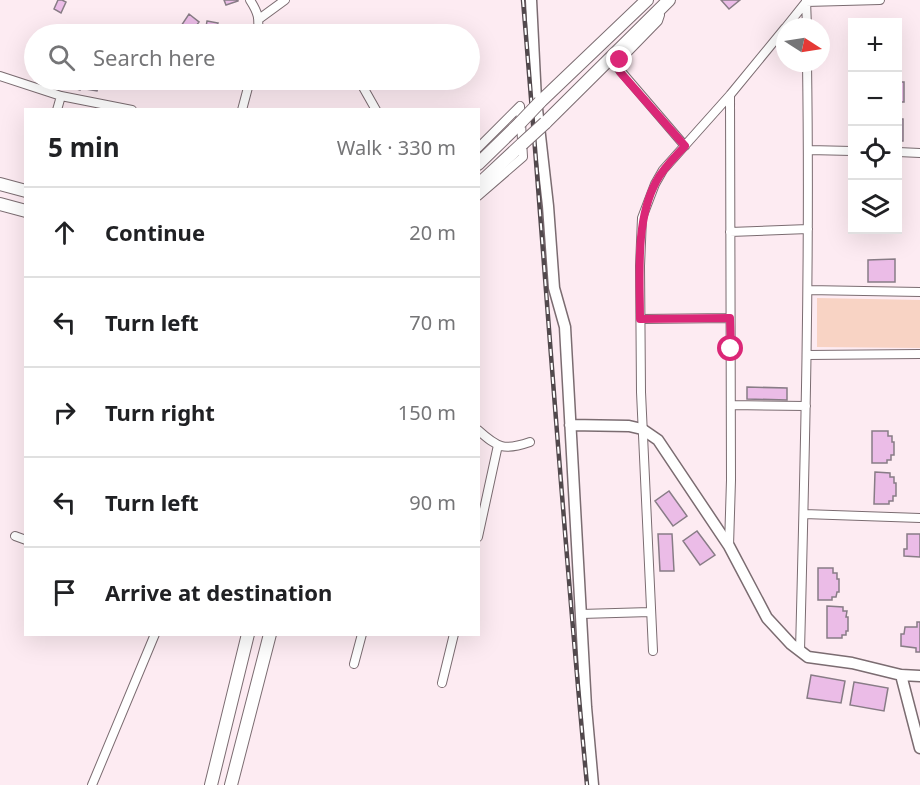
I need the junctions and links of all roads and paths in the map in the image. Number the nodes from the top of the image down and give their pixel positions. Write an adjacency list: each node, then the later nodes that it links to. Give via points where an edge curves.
1 (250, 0): 11 (street)
2 (285, 0): 11 (street)
3 (531, 0): 49 (street, via 536,100 554,288 565,327)
4 (647, 0): 32 (main road, bridge)
5 (669, 0): 8 (main road)
6 (880, 0): 7 (street)
7 (806, 1): 9 (street); 10 (street)
8 (658, 11): 27 (street, via 658,21 620,60 619,69); 33 (main road, bridge)
9 (792, 18)
10 (807, 18)
11 (259, 19): 12 (street)
12 (259, 24)
13 (776, 38): 20 (street)
14 (807, 72): 28 (street)
15 (0, 76): 16 (street)
16 (24, 84)
17 (43, 90): 21 (street)
18 (247, 90): 24 (street)
19 (365, 90): 25 (street)
20 (730, 95): 27 (street); 40 (street)
21 (61, 96): 22 (street); 23 (street)
22 (58, 108)
23 (122, 108)
24 (243, 108)
25 (375, 108)
26 (480, 146): 36 (street, via 520,106 524,157)
27 (685, 146): 44 (street, via 663,170 642,218)
28 (809, 150): 29 (street); 39 (street)
29 (848, 151)
30 (902, 152): 31 (street)
31 (920, 153)
32 (480, 162)
33 (480, 183)
34 (0, 184): 35 (main road)
35 (24, 190)
36 (480, 194)
37 (0, 204): 38 (main road)
38 (24, 210)
39 (808, 229): 40 (street); 41 (street)
40 (730, 232): 43 (street)
41 (808, 290): 42 (street); 46 (street)
42 (920, 292)
43 (730, 318): 44 (street); 47 (street)
44 (640, 319): 50 (street)
45 (920, 354): 46 (street)
46 (807, 355): 48 (street)
47 (731, 405): 48 (street); 59 (street)
48 (806, 406): 54 (street)
49 (570, 425): 50 (street); 61 (street)
50 (642, 429): 59 (street, via 658,440); 60 (street)
51 (480, 432): 53 (street)
52 (530, 442): 53 (street, via 516,447)
53 (498, 445): 56 (street)
54 (804, 514): 55 (street); 68 (street)
55 (920, 518)
56 (480, 528)
57 (15, 536): 58 (street)
58 (24, 539)
59 (729, 546): 68 (street, via 767,618)
60 (651, 612): 61 (street); 67 (street)
61 (581, 614): 77 (street)
62 (154, 636): 74 (street)
63 (248, 636): 75 (main road)
64 (269, 636): 76 (main road)
65 (361, 636): 69 (street)
66 (454, 636): 72 (street)
67 (653, 651)
68 (800, 651): 70 (street, via 808,657)
69 (354, 664)
70 (901, 675): 71 (street); 73 (street)
71 (920, 676)
72 (442, 683)
73 (920, 748)
74 (92, 785)
75 (211, 785)
76 (231, 785)
77 (593, 785)

